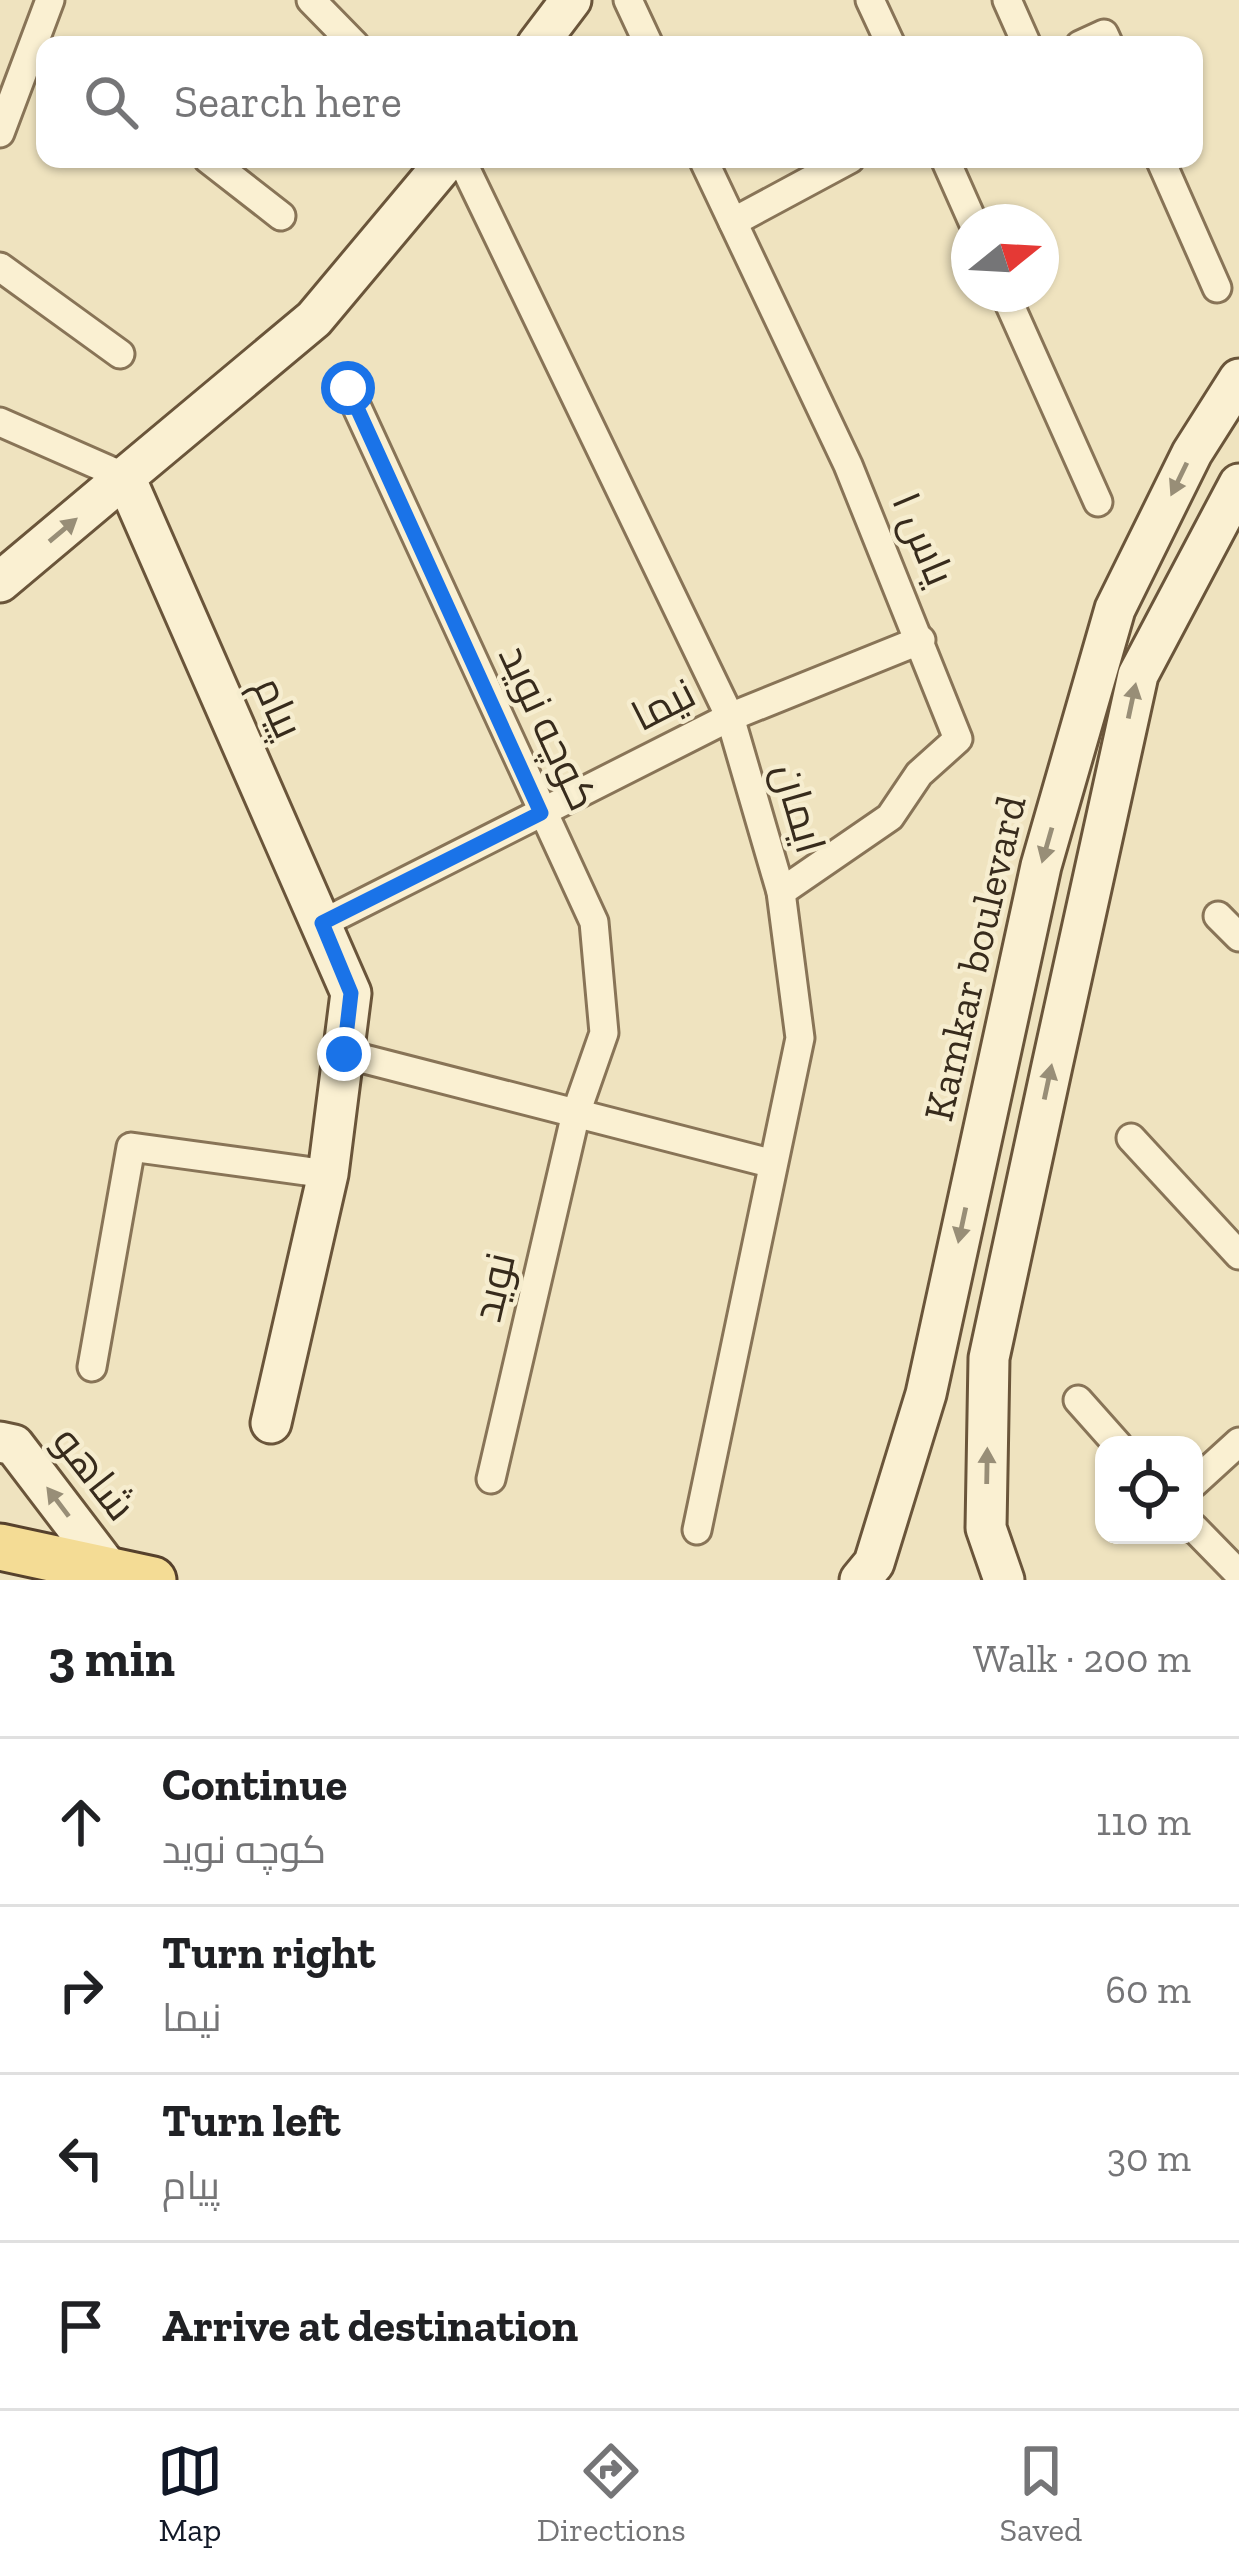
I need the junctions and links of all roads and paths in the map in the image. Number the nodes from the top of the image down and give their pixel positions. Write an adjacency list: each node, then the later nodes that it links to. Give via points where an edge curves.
1 (50, 0): 7 (street)
2 (311, 0): 9 (street)
3 (571, 0): 10 (main road)
4 (628, 0): 11 (street)
5 (870, 0): 12 (street)
6 (1007, 0): 13 (street)
7 (36, 27): 8 (street); 14 (street)
8 (48, 36)
9 (346, 36)
10 (545, 36)
11 (645, 36)
12 (887, 36)
13 (1023, 36)
14 (0, 134)
15 (220, 168): 23 (street)
16 (440, 168): 32 (main road, via 314,319)
17 (465, 168): 37 (street, ایمان)
18 (708, 168): 24 (street, یاس ۱)
19 (833, 168): 24 (street)
20 (949, 168): 22 (street)
21 (1164, 168): 26 (street)
22 (965, 204)
23 (281, 216)
24 (733, 222): 36 (street, یاس ۱)
25 (0, 267): 28 (street)
26 (1217, 288)
27 (1013, 312): 34 (street)
28 (120, 354)
29 (1239, 379): 60 (main road, Kamkar boulevard, one-way to 60, via 1114,609 1041,866 926,1394)
30 (348, 388): 38 (street, کوچه نوید)
31 (0, 422): 32 (street)
32 (125, 477): 35 (main road, one-way to 32); 41 (main road, پیام)
33 (1239, 484): 63 (main road, one-way to 33, via 986,1528 989,1358 1052,1066 1138,676)
34 (1098, 502)
35 (0, 582)
36 (921, 640): 37 (street, نیما); 39 (street, یاس ۱, via 958,739 919,774 890,817)
37 (730, 717): 38 (street, نیما); 39 (street, ایمان)
38 (541, 813): 41 (street, نیما); 44 (street, کوچه نوید, via 594,922 604,1033)
39 (781, 892): 46 (street, ایمان, via 800,1038)
40 (1218, 916): 42 (street)
41 (322, 923): 43 (main road, پیام, via 351,993)
42 (1239, 937)
43 (344, 1054): 44 (street); 47 (main road, پیام)
44 (576, 1113): 46 (street); 56 (street, نوید)
45 (1131, 1138): 48 (street)
46 (770, 1163): 57 (street, ایمان)
47 (328, 1174): 49 (street, via 130,1147); 51 (main road, پیام)
48 (1239, 1255)
49 (92, 1367)
50 (1078, 1400): 52 (street)
51 (271, 1423)
52 (1110, 1436)
53 (0, 1442): 62 (main road, شاهو, one-way to 53, via 14,1445)
54 (1239, 1442): 55 (street)
55 (1203, 1475)
56 (490, 1479)
57 (697, 1530)
58 (1203, 1537): 61 (street)
59 (0, 1547): 62 (main road)
60 (871, 1574)
61 (1239, 1574)
62 (131, 1575)
63 (1001, 1578)

